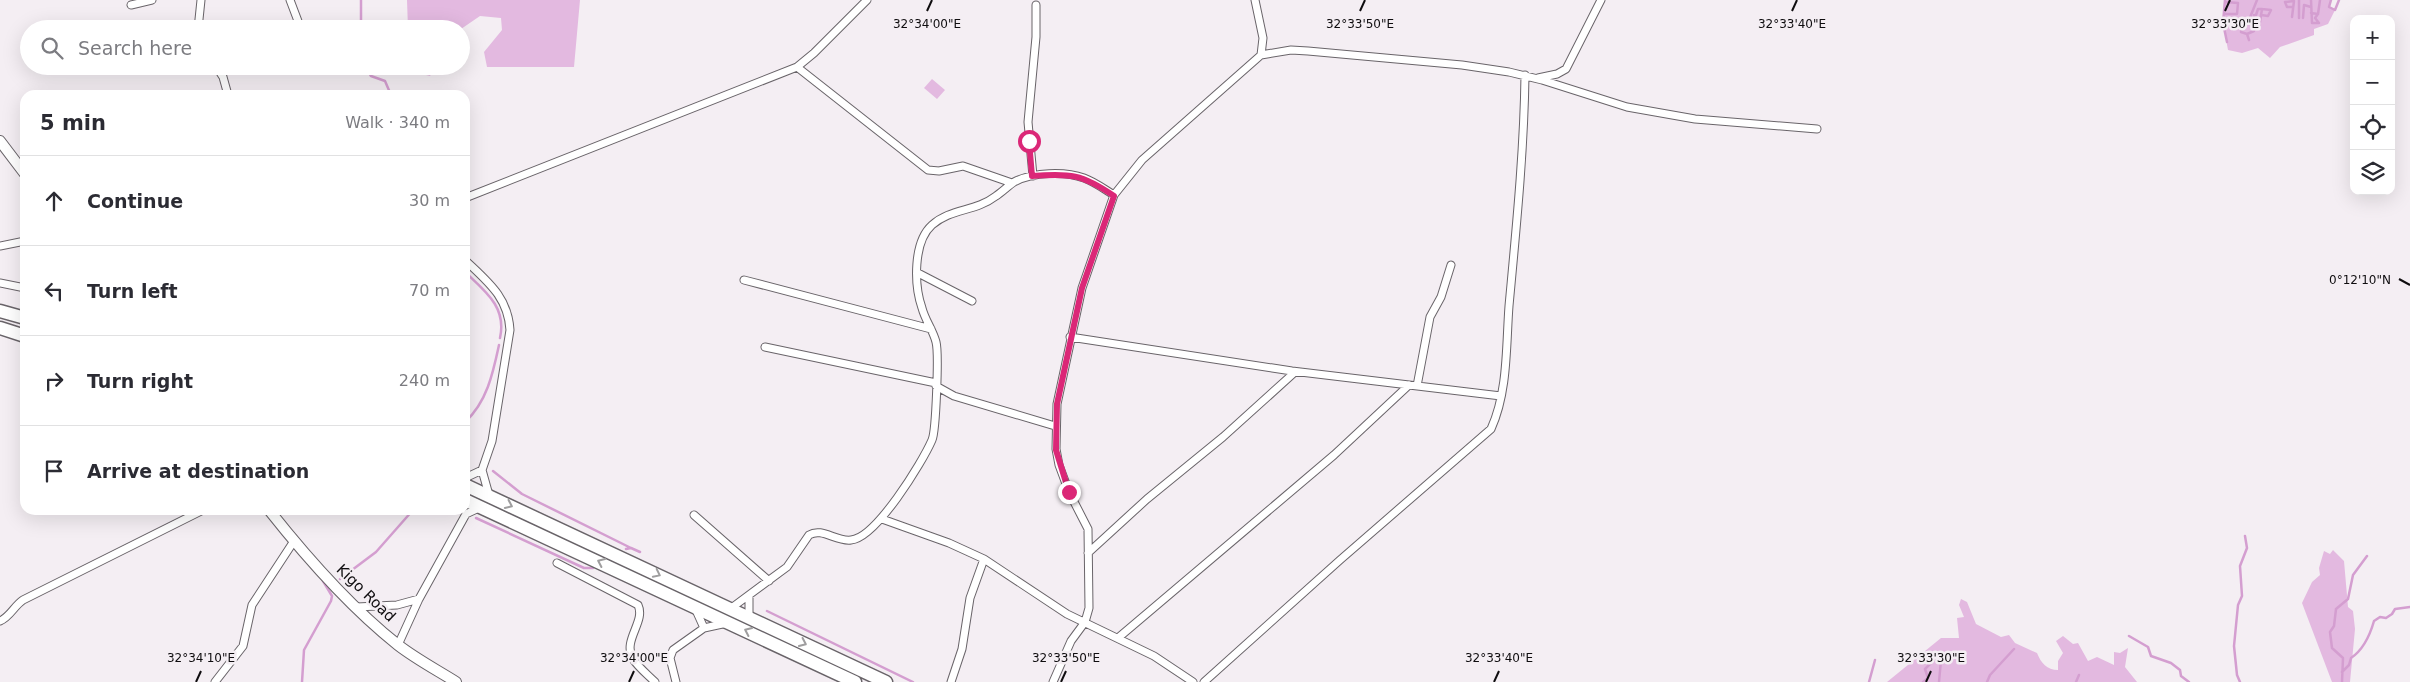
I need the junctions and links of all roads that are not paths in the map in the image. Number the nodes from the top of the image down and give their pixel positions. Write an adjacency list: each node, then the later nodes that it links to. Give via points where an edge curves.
1 (152, 0): 7 (street)
2 (201, 0): 9 (street)
3 (290, 0): 10 (street)
4 (867, 0): 12 (street)
5 (1255, 0): 11 (street, via 1263,38)
6 (1601, 0): 15 (street, via 1566,69)
7 (131, 5)
8 (1036, 5): 20 (street, via 1028,122)
9 (199, 20)
10 (298, 20)
11 (1261, 55): 14 (street, via 1308,51 1462,65); 23 (street, via 1142,160)
12 (797, 67): 21 (street, via 928,170 963,166); 22 (street)
13 (222, 75): 16 (street)
14 (1525, 75): 15 (street); 43 (street, via 1517,222)
15 (1538, 78): 17 (street, via 1620,106 1695,119)
16 (227, 90)
17 (1817, 129)
18 (0, 141): 19 (street)
19 (20, 167)
20 (1032, 176): 21 (street); 23 (street, via 1068,174 1084,178)
21 (1012, 183): 28 (street, via 984,204 946,214 932,225 922,240)
22 (470, 196)
23 (1114, 196): 38 (street, via 1082,288)
24 (20, 242): 25 (street)
25 (0, 246)
26 (1451, 264): 42 (street, via 1441,297 1430,318)
27 (470, 265): 45 (street, via 502,298 508,309 510,330 492,441)
28 (918, 273): 32 (street); 36 (street, via 919,298)
29 (744, 280): 36 (street)
30 (0, 283): 31 (street)
31 (20, 287)
32 (972, 301)
33 (0, 311): 34 (highway)
34 (20, 317)
35 (0, 328): 37 (highway)
36 (931, 329): 41 (street, via 937,349)
37 (20, 334)
38 (1070, 337): 40 (street); 44 (street)
39 (765, 347): 41 (street)
40 (1295, 372): 42 (street); 58 (street)
41 (936, 384): 44 (street, via 954,396); 56 (street, via 937,422 932,441)
42 (1413, 386): 43 (street); 72 (street)
43 (1501, 396): 83 (street, via 1491,430)
44 (1055, 426): 58 (street, via 1059,465 1088,530)
45 (482, 470): 46 (street); 48 (street)
46 (470, 476)
47 (470, 487): 48 (highway)
48 (488, 495): 66 (highway, one-way to 66)
49 (470, 502): 50 (highway)
50 (481, 507): 51 (street); 64 (highway, one-way to 50)
51 (470, 511)
52 (185, 515): 68 (street, via 23,600 7,618)
53 (273, 515): 57 (street, Kigo Road)
54 (464, 515): 63 (street)
55 (694, 515): 61 (street)
56 (882, 519): 59 (street); 61 (street, via 859,538 851,540 814,532 790,563)
57 (294, 542): 65 (street, Kigo Road); 74 (street, via 252,605 243,646)
58 (1088, 553): 70 (street, via 1089,608)
59 (984, 559): 70 (street, via 1044,600); 80 (street, via 970,598 962,648)
60 (558, 563): 76 (street, via 638,605 638,621 628,647 633,659)
61 (769, 581): 62 (street)
62 (749, 596): 66 (street); 67 (street)
63 (419, 599): 65 (street, via 397,605); 73 (street)
64 (694, 606): 69 (highway); 71 (street)
65 (357, 607): 73 (street, Kigo Road)
66 (730, 609): 67 (highway)
67 (749, 618): 79 (highway, one-way to 79)
68 (0, 621)
69 (729, 622): 71 (street); 78 (highway, one-way to 69)
70 (1085, 622): 72 (street); 81 (street, via 1071,641)
71 (704, 628): 77 (street, via 671,654)
72 (1118, 638): 82 (street, via 1154,656)
73 (398, 644): 75 (street, Kigo Road)
74 (215, 682)
75 (456, 682)
76 (655, 682)
77 (676, 682)
78 (855, 682)
79 (886, 682)
80 (951, 682)
81 (1053, 682)
82 (1193, 682)
83 (1204, 682)

